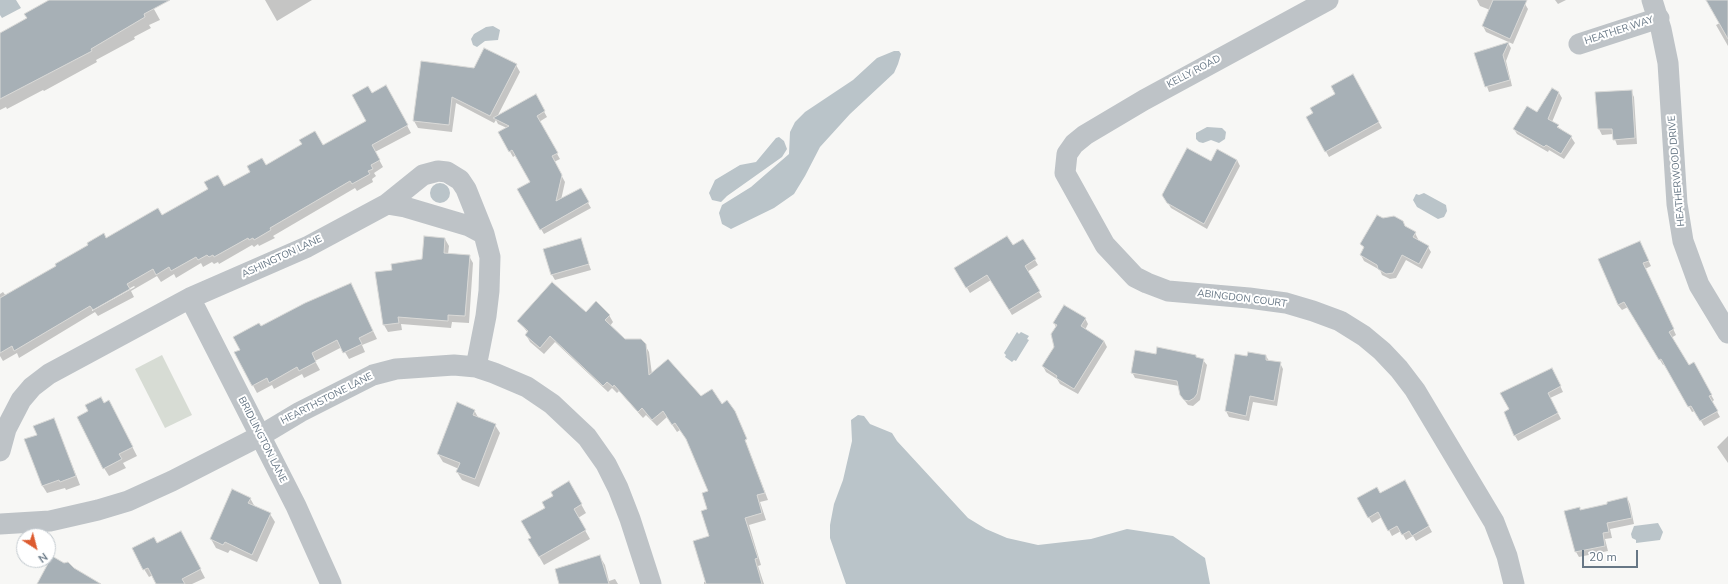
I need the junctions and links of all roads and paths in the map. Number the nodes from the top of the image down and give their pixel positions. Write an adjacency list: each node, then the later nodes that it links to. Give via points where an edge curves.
1 (1328, 0): 4 (street, KELLY ROAD, via 1106,121 1074,144)
2 (1656, 9): 3 (street, HEATHER WAY); 8 (street, HEATHERWOOD DRIVE, via 1668,63 1677,204 1683,241 1699,284)
3 (1579, 44)
4 (1067, 154): 15 (street, ABINGDON COURT, via 1065,173 1093,225 1105,245 1135,277 1168,291 1286,303 1313,311 1340,322 1364,336 1382,351 1415,390 1494,522)
5 (387, 204): 6 (street, via 469,226); 6 (street, ASHINGTON LANE, via 423,175 430,172 447,172 460,180 466,189); 7 (street, ASHINGTON LANE, via 307,247)
6 (484, 234): 9 (street, via 490,257 489,291)
7 (190, 298): 10 (street, BRIDLINGTON LANE); 11 (street, ASHINGTON LANE, via 62,366 39,382 21,400 13,413)
8 (1728, 333)
9 (476, 367): 10 (street, HEARTHSTONE LANE, via 438,365 386,371 300,412); 14 (street, HEARTHSTONE LANE, via 511,380 541,396 568,417 587,437 606,464 618,488)
10 (260, 436): 12 (street, HEARTHSTONE LANE, via 128,501 50,521); 13 (street, BRIDLINGTON LANE)
11 (0, 451)
12 (0, 524)
13 (332, 584)
14 (651, 584)
15 (1514, 584)

